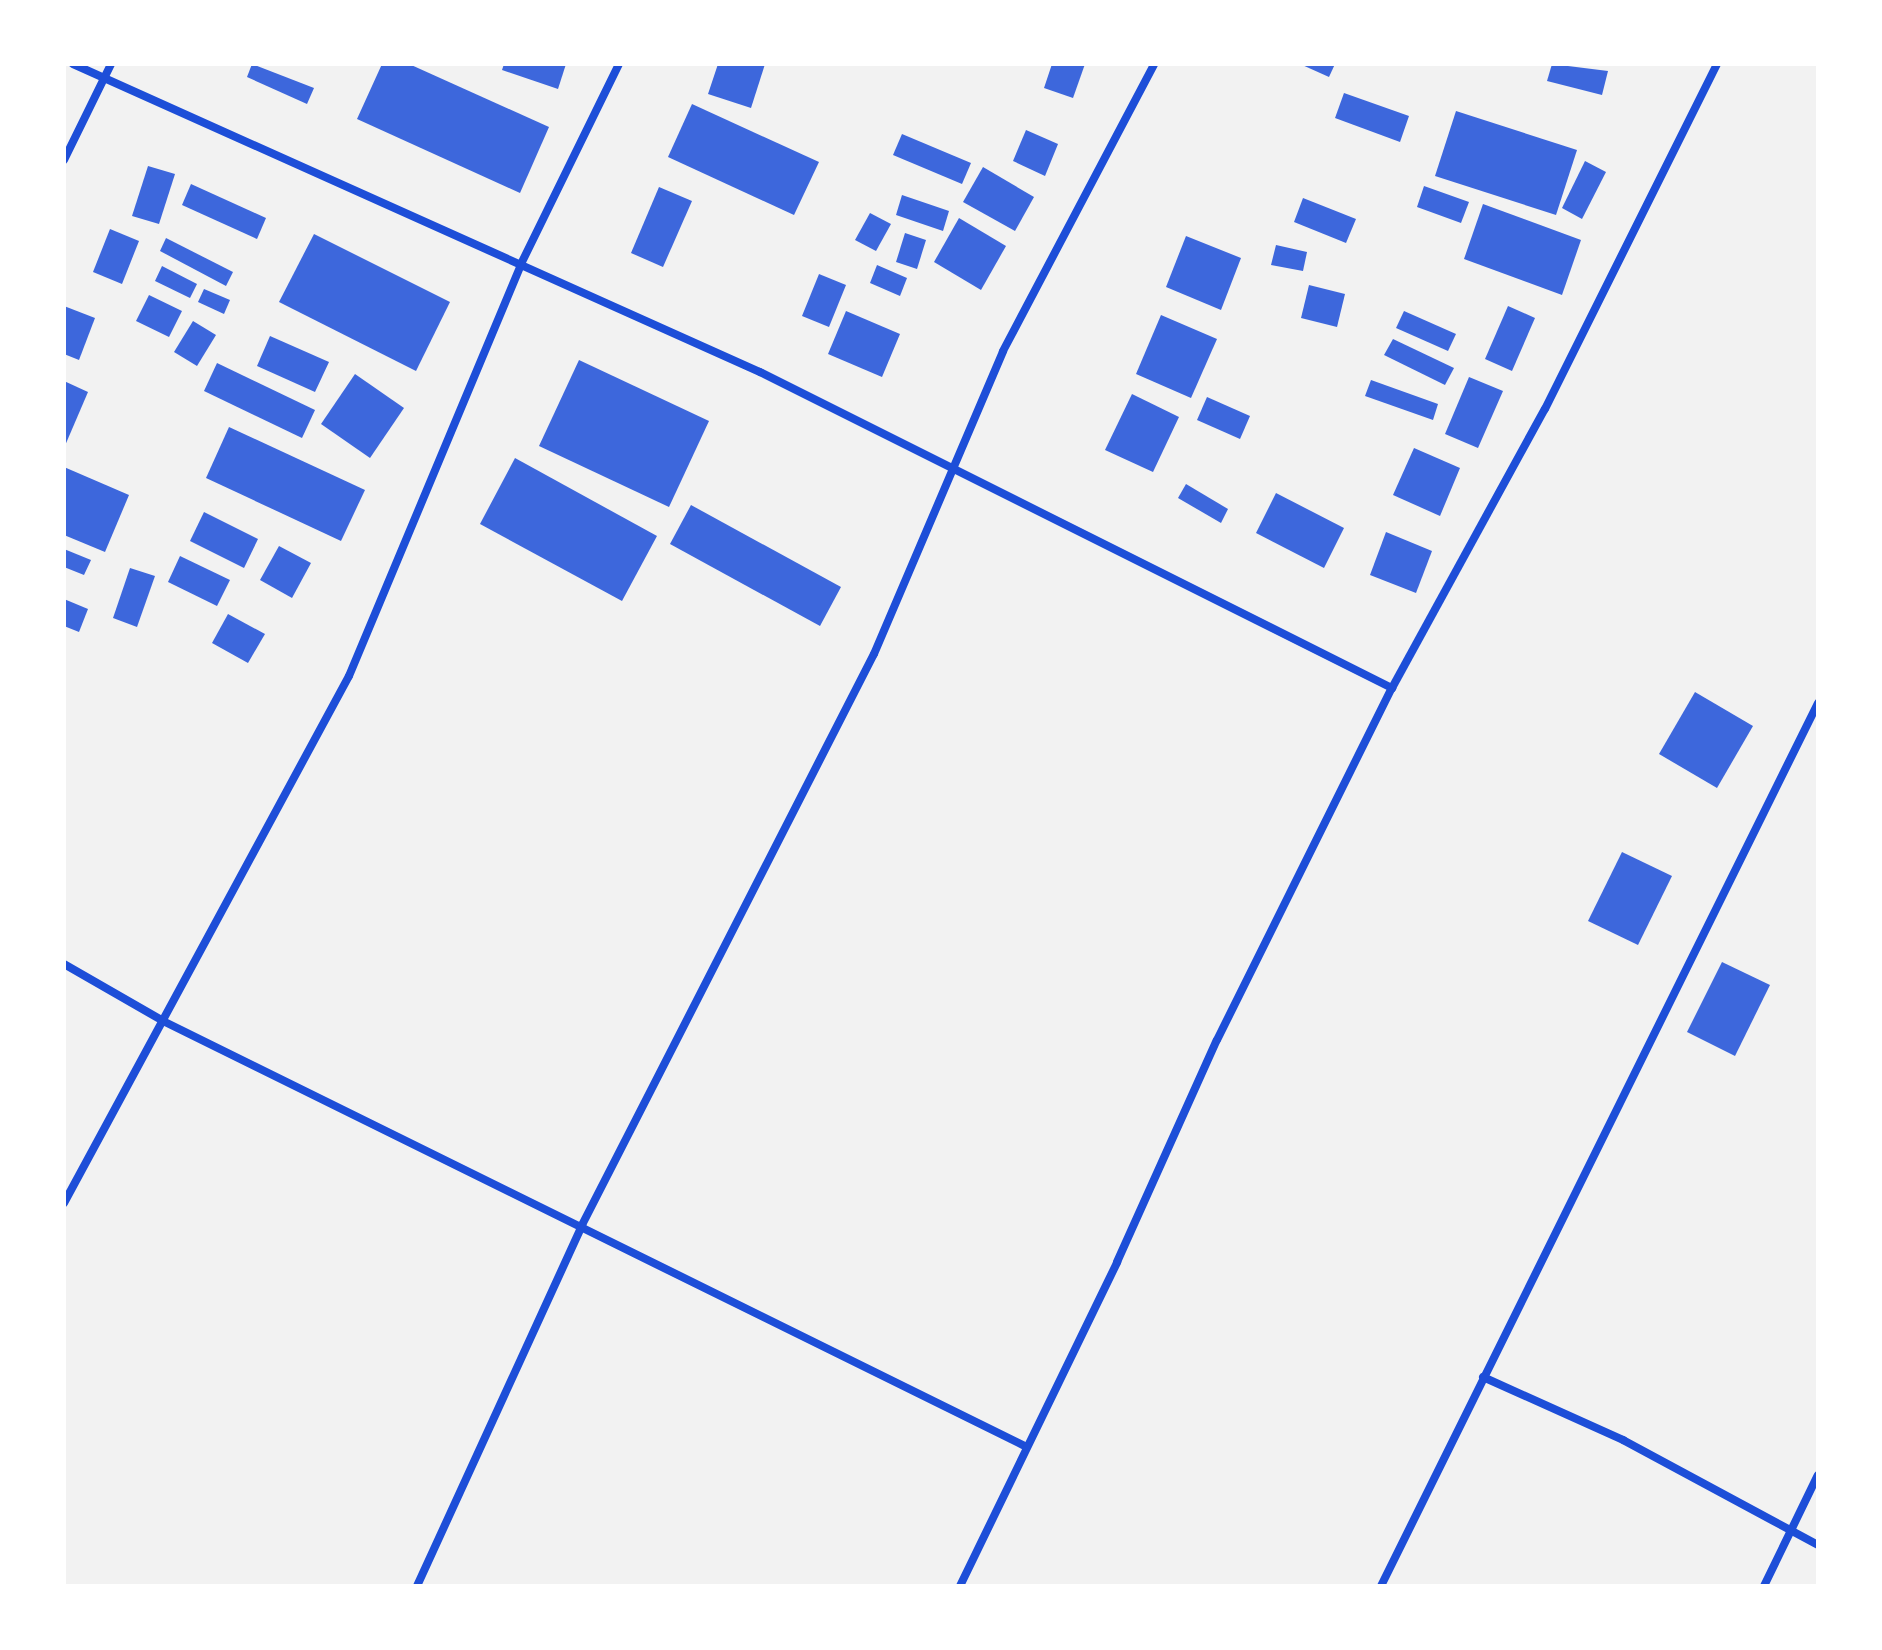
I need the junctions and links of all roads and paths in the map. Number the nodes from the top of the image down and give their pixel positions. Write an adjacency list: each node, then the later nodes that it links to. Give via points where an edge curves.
1 (73, 64): 6 (street)
2 (111, 64): 6 (street)
3 (619, 64): 8 (street)
4 (1154, 64): 9 (street, via 1003,351)
5 (1717, 64): 10 (street, via 1545,409)
6 (104, 78): 7 (street); 8 (street)
7 (64, 160)
8 (521, 264): 9 (street, via 760,372); 13 (street, via 349,676)
9 (954, 470): 10 (street); 15 (street, via 874,654)
10 (1392, 688): 17 (street, via 1217,1040 1117,1262)
11 (1818, 703): 16 (street)
12 (64, 964): 13 (street)
13 (163, 1021): 14 (street); 15 (street)
14 (64, 1203)
15 (582, 1225): 17 (street); 21 (street)
16 (1483, 1377): 19 (street, via 1623,1440); 23 (street)
17 (1025, 1446): 22 (street)
18 (1818, 1475): 19 (street)
19 (1793, 1533): 20 (street); 24 (street)
20 (1818, 1545)
21 (417, 1586)
22 (960, 1586)
23 (1381, 1586)
24 (1764, 1586)

